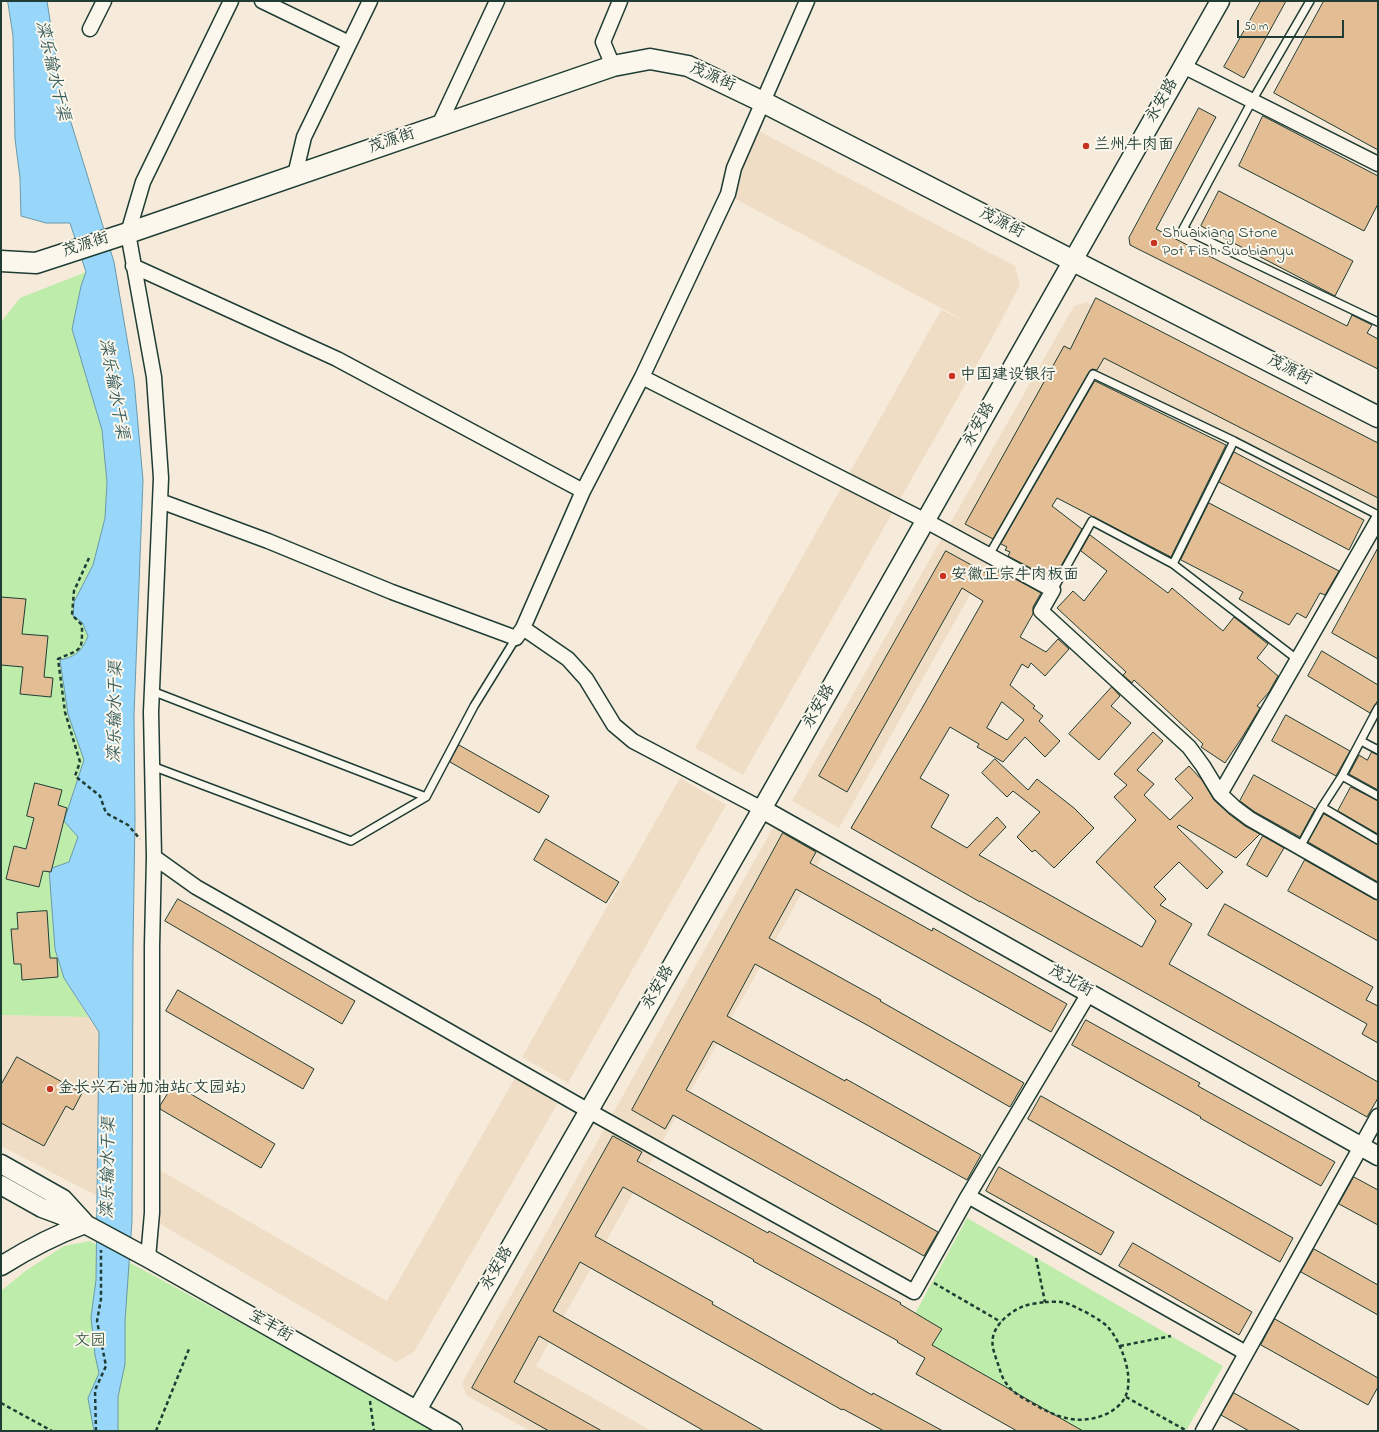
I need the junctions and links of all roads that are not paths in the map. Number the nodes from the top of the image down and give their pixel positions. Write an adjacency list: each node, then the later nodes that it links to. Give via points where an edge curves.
1 (104, 1): 10 (street)
2 (231, 1): 19 (street, via 143,182)
3 (262, 1): 11 (street)
4 (370, 1): 11 (street)
5 (497, 1): 16 (street)
6 (620, 1): 12 (street, via 604,42)
7 (806, 1): 15 (street)
8 (1220, 1): 13 (street, 永安路)
9 (1310, 1): 14 (lane)
10 (90, 29)
11 (349, 43): 18 (street, via 304,137)
12 (613, 66): 15 (main road, 茂源街, via 650,59 688,66); 16 (main road, 茂源街)
13 (1183, 66): 14 (street); 20 (street, 永安路)
14 (1252, 101): 17 (street); 23 (lane, via 1183,229)
15 (762, 102): 20 (main road, 茂源街); 24 (street, via 734,168 728,194)
16 (439, 125): 18 (main road, 茂源街)
17 (1378, 164)
18 (295, 175): 19 (main road, 茂源街)
19 (127, 233): 21 (main road, 茂源街, via 36,263); 22 (street)
20 (1072, 260): 25 (main road, 茂源街); 31 (street, 永安路)
21 (1, 261)
22 (133, 266): 27 (street, via 337,359); 28 (street, via 154,377 161,478)
23 (1378, 322)
24 (642, 377): 27 (street); 31 (street)
25 (1378, 417)
26 (1234, 441): 29 (lane); 32 (lane, via 1093,374); 33 (lane)
27 (582, 490): 35 (street)
28 (160, 501): 35 (street, via 268,541 392,592); 37 (street)
29 (1378, 515)
30 (1378, 520): 36 (street)
31 (926, 521): 32 (street); 47 (street, 永安路)
32 (988, 555): 34 (street)
33 (1173, 564): 34 (lane, via 1092,521); 36 (lane)
34 (1053, 590): 43 (street, via 1041,611 1189,747)
35 (520, 633): 45 (lane, via 474,706); 47 (street, via 568,659 586,679 614,724 633,741)
36 (1298, 660): 43 (street)
37 (152, 691): 41 (street); 45 (lane)
38 (1378, 708): 39 (lane)
39 (1361, 740): 40 (lane); 42 (lane)
40 (1378, 750)
41 (152, 766): 45 (lane, via 351,841); 50 (street)
42 (1342, 776): 44 (lane); 46 (lane)
43 (1220, 794): 49 (street, via 1250,819)
44 (1378, 796)
45 (426, 797)
46 (1322, 807): 48 (lane); 49 (lane)
47 (762, 809): 52 (street, 茂北街); 53 (street, 永安路)
48 (1378, 840)
49 (1300, 847): 51 (street)
50 (154, 857): 53 (street, via 196,888); 61 (street, via 152,1213)
51 (1378, 892)
52 (1089, 993): 55 (street, 茂北街); 59 (street)
53 (589, 1111): 59 (street, via 914,1292); 64 (street, 永安路)
54 (1378, 1116): 55 (street)
55 (1361, 1146): 56 (street, 茂北街); 63 (street)
56 (1378, 1156)
57 (1, 1164): 60 (street, 宝丰街, via 63,1199)
58 (1, 1184): 60 (street, 宝丰街, via 42,1208)
59 (968, 1196): 63 (street)
60 (86, 1224): 61 (street, 宝丰街); 62 (street, via 60,1233)
61 (148, 1258): 64 (street, 宝丰街)
62 (1, 1266)
63 (1246, 1353): 66 (street)
64 (417, 1410): 65 (street, 宝丰街)
65 (454, 1431)
66 (1203, 1431)

